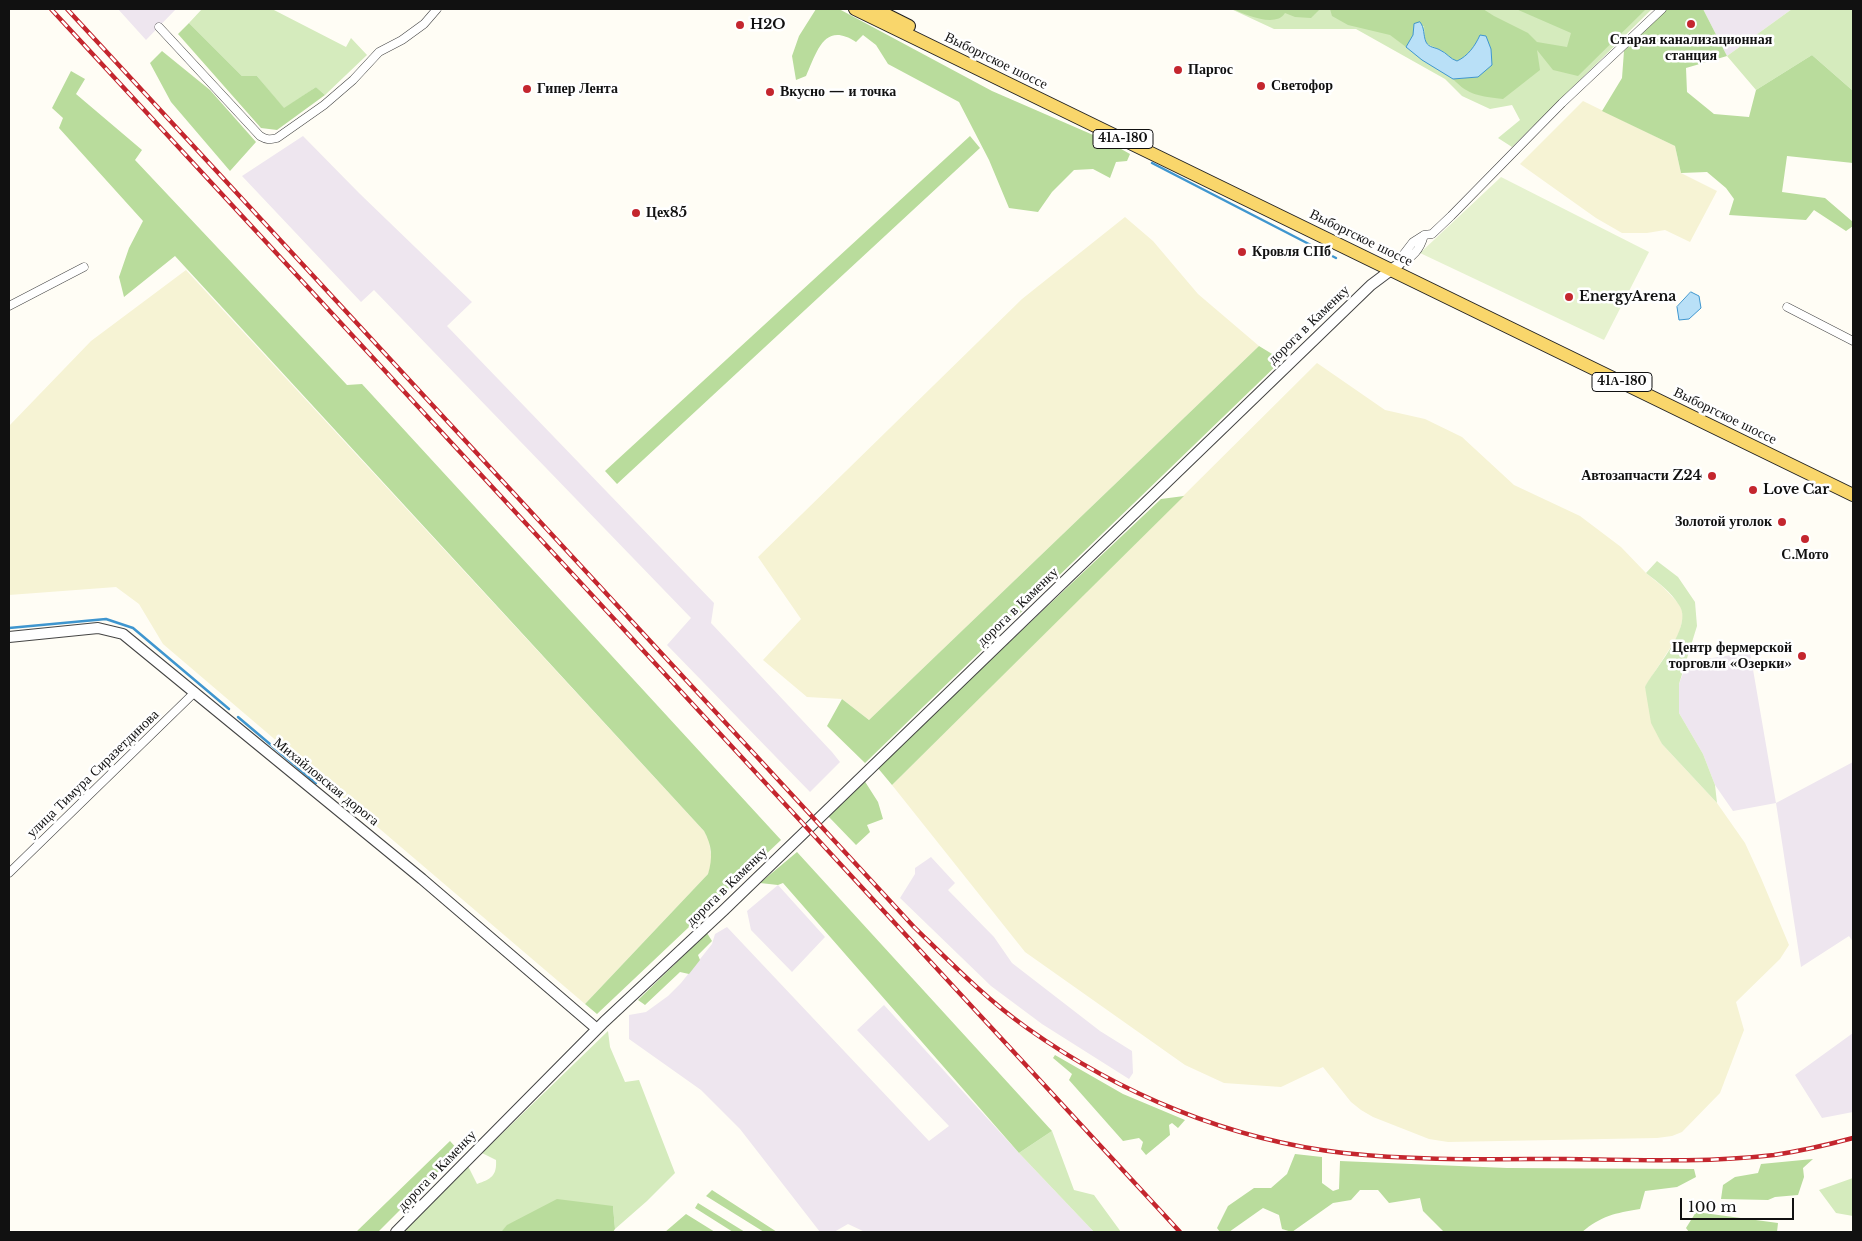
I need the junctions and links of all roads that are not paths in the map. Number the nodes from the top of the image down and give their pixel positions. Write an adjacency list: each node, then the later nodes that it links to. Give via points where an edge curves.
1 (437, 9): 5 (street, via 424,24 379,52 324,105 278,138 266,140)
2 (855, 9): 7 (main road, Выборгское шоссе / 41А-180)
3 (875, 9): 7 (main road, Выборгское шоссе / 41А-180)
4 (1662, 9): 7 (street, дорога в Каменку, via 1562,103 1451,216 1432,234 1424,235 1421,247 1410,259)
5 (159, 27)
6 (84, 266): 8 (street)
7 (1395, 267): 11 (main road, Выборгское шоссе / 41А-180); 12 (main road, Выборгское шоссе / 41А-180); 16 (street, дорога в Каменку, via 1371,284)
8 (9, 306)
9 (1787, 307): 10 (street)
10 (1853, 341)
11 (1853, 486)
12 (1853, 495)
13 (9, 637): 14 (street, Михайловская дорога, via 98,628 117,632)
14 (194, 692): 15 (street, улица Тимура Сиразетдинова); 16 (street, Михайловская дорога, via 422,879)
15 (9, 873)
16 (597, 1029): 17 (street, дорога в Каменку)
17 (396, 1232)

